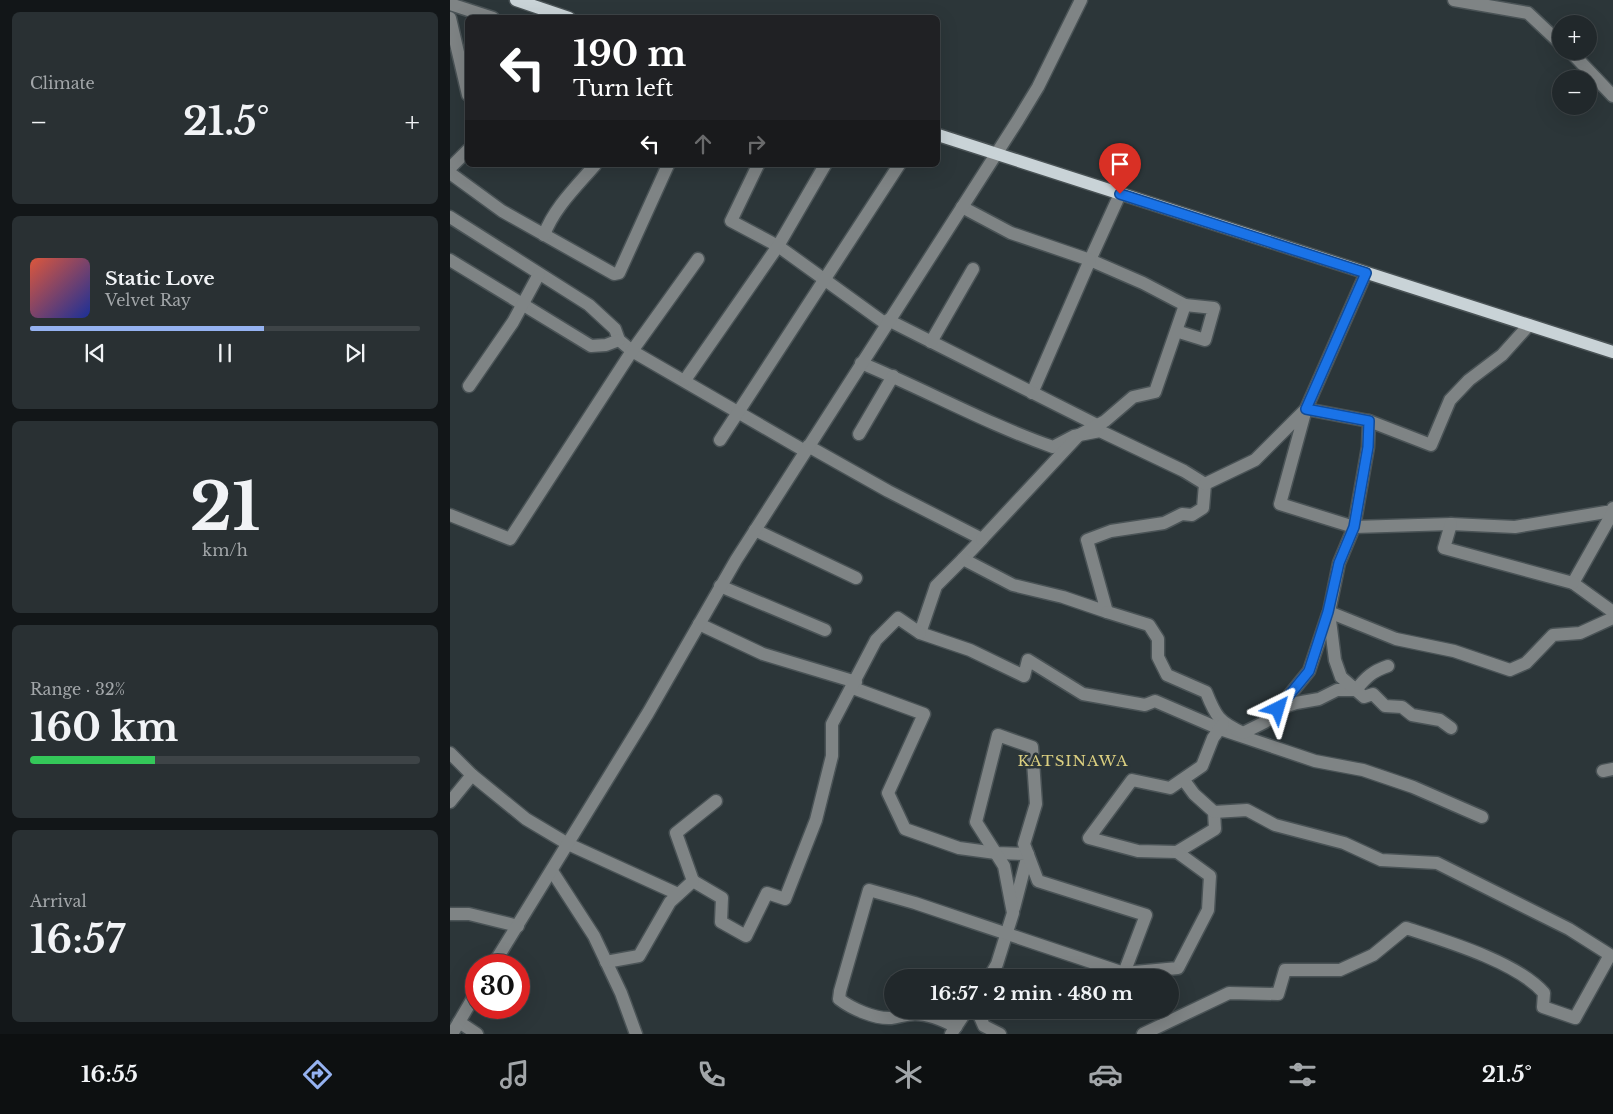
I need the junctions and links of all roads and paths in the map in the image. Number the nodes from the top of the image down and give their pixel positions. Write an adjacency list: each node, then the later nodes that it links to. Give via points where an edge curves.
1 (516, 0): 6 (main road)
2 (1081, 0): 14 (street, via 1038,87)
3 (1454, 0): 8 (street, via 1528,13)
4 (450, 4): 5 (street)
5 (484, 15)
6 (560, 15)
7 (450, 18): 10 (street)
8 (1552, 36)
9 (1579, 60): 11 (street)
10 (465, 82)
11 (1613, 96)
12 (940, 137): 14 (main road)
13 (465, 153): 20 (street)
14 (997, 155): 22 (main road); 23 (street)
15 (593, 167): 25 (street, via 560,206)
16 (667, 167): 25 (street, via 619,274)
17 (757, 167): 26 (street, via 731,221)
18 (825, 167): 26 (street)
19 (898, 167): 33 (street)
20 (450, 168)
21 (450, 174): 25 (street, via 502,211)
22 (1120, 194): 29 (street); 31 (main road)
23 (962, 208): 29 (street, via 1011,233); 36 (street)
24 (450, 217): 32 (street)
25 (544, 235)
26 (778, 246): 33 (street); 45 (street)
27 (698, 259): 41 (street)
28 (450, 260): 34 (street)
29 (1090, 260): 35 (street); 47 (street)
30 (973, 269): 40 (street)
31 (1366, 273): 37 (main road); 48 (street)
32 (539, 274): 34 (street); 39 (street, via 589,305 615,329)
33 (826, 280): 36 (street); 49 (street)
34 (523, 304): 39 (street, via 591,346); 46 (street)
35 (1185, 305): 38 (street); 38 (street, via 1214,308 1205,340)
36 (887, 322): 40 (street); 43 (street)
37 (1529, 326): 42 (main road); 50 (street, via 1502,355 1469,380 1450,400 1431,445)
38 (1176, 331): 51 (street, via 1155,392 1133,397)
39 (619, 340): 41 (street)
40 (931, 342): 47 (street)
41 (632, 351): 45 (street); 58 (street, via 510,539)
42 (1613, 352)
43 (861, 363): 44 (street); 55 (street)
44 (893, 376): 52 (street); 53 (street, via 990,423 1053,448)
45 (685, 380): 49 (street)
46 (469, 386)
47 (1032, 393): 51 (street)
48 (1306, 409): 50 (street); 56 (street, via 1255,460); 60 (street, via 1280,504)
49 (738, 412): 54 (street); 55 (street)
50 (1369, 421): 60 (street, via 1368,447)
51 (1097, 425): 53 (street)
52 (859, 434)
53 (1079, 435): 56 (street, via 1100,432); 62 (street)
54 (720, 440)
55 (806, 448): 61 (street); 62 (street)
56 (1205, 484): 67 (street, via 1203,508 1192,515 1182,514 1164,522 1111,531 1087,540)
57 (1613, 510): 59 (street, via 1515,527); 65 (street)
58 (450, 515)
59 (1451, 524): 60 (street); 65 (street, via 1444,548)
60 (1354, 527): 68 (street, via 1339,563)
61 (755, 530): 64 (street); 66 (street)
62 (982, 539): 63 (street)
63 (963, 559): 67 (street, via 1013,586 1063,597); 73 (street, via 936,586)
64 (856, 578)
65 (1573, 583): 69 (street)
66 (720, 586): 71 (street); 72 (street)
67 (1107, 612): 78 (street, via 1149,625 1158,639 1158,657 1167,675 1206,692)
68 (1328, 612): 70 (street, via 1396,639 1454,651 1510,670 1526,663 1553,635 1580,633); 76 (street, via 1335,660 1341,677); 77 (street, via 1309,671)
69 (1613, 612)
70 (1613, 618)
71 (699, 624): 75 (street, via 763,654); 87 (street)
72 (825, 630)
73 (920, 632): 75 (street, via 898,618 876,640); 78 (street, via 970,650 1024,676 1028,660 1083,694 1145,705 1155,702)
74 (1388, 666): 76 (street, via 1366,677)
75 (854, 685): 89 (street, via 924,714 888,793 904,830 959,848); 92 (street, via 832,724 832,756 816,820 785,899 767,893 746,936 721,922 722,898)
76 (1356, 690): 77 (street, via 1337,690 1319,699); 79 (street, via 1364,697 1373,694 1385,706 1402,707 1412,715 1440,720)
77 (1278, 709): 78 (street, via 1265,722 1243,733)
78 (1221, 726): 82 (street, via 1202,766); 86 (street, via 1315,761 1363,770 1413,787)
79 (1451, 728)
80 (450, 753): 81 (street)
81 (472, 775): 84 (street); 87 (street, via 526,819)
82 (1183, 779): 85 (street); 88 (street, via 1170,788 1132,780 1089,838 1138,851)
83 (716, 801): 92 (street, via 676,833)
84 (450, 802)
85 (1214, 812): 88 (street, via 1215,829); 113 (street, via 1247,810 1276,825 1344,843 1381,860 1437,863 1552,920 1610,955 1575,1018 1543,1007 1544,993 1534,981 1473,952 1406,928 1373,954 1340,970 1285,970 1278,994 1229,993)
86 (1482, 817)
87 (568, 844): 91 (street); 93 (street)
88 (1177, 852): 103 (street, via 1210,876 1208,910 1178,968)
89 (996, 853): 90 (street); 90 (street, via 976,822 998,735 1032,747 1036,804 1024,844); 94 (street, via 1004,866)
90 (1028, 854): 94 (street); 102 (street, via 1038,881 1146,915)
91 (552, 871): 96 (street); 99 (street, via 594,936)
92 (693, 881): 93 (street)
93 (678, 894): 99 (street, via 638,956)
94 (1013, 913): 97 (street)
95 (450, 914): 96 (street, via 468,914)
96 (518, 926): 98 (street)
97 (1006, 935): 100 (street); 101 (street); 108 (street, via 869,890 840,999 878,1017 915,1014 938,1018)
98 (500, 954)
99 (606, 962): 111 (street)
100 (994, 969)
101 (1112, 969)
102 (1126, 969)
103 (1167, 969)
104 (465, 1012): 107 (street)
105 (961, 1019): 108 (street)
106 (980, 1019): 112 (street, via 984,1026)
107 (459, 1022): 109 (street); 110 (street)
108 (954, 1030)
109 (452, 1034)
110 (477, 1034)
111 (636, 1034)
112 (1000, 1034)
113 (1143, 1034)

